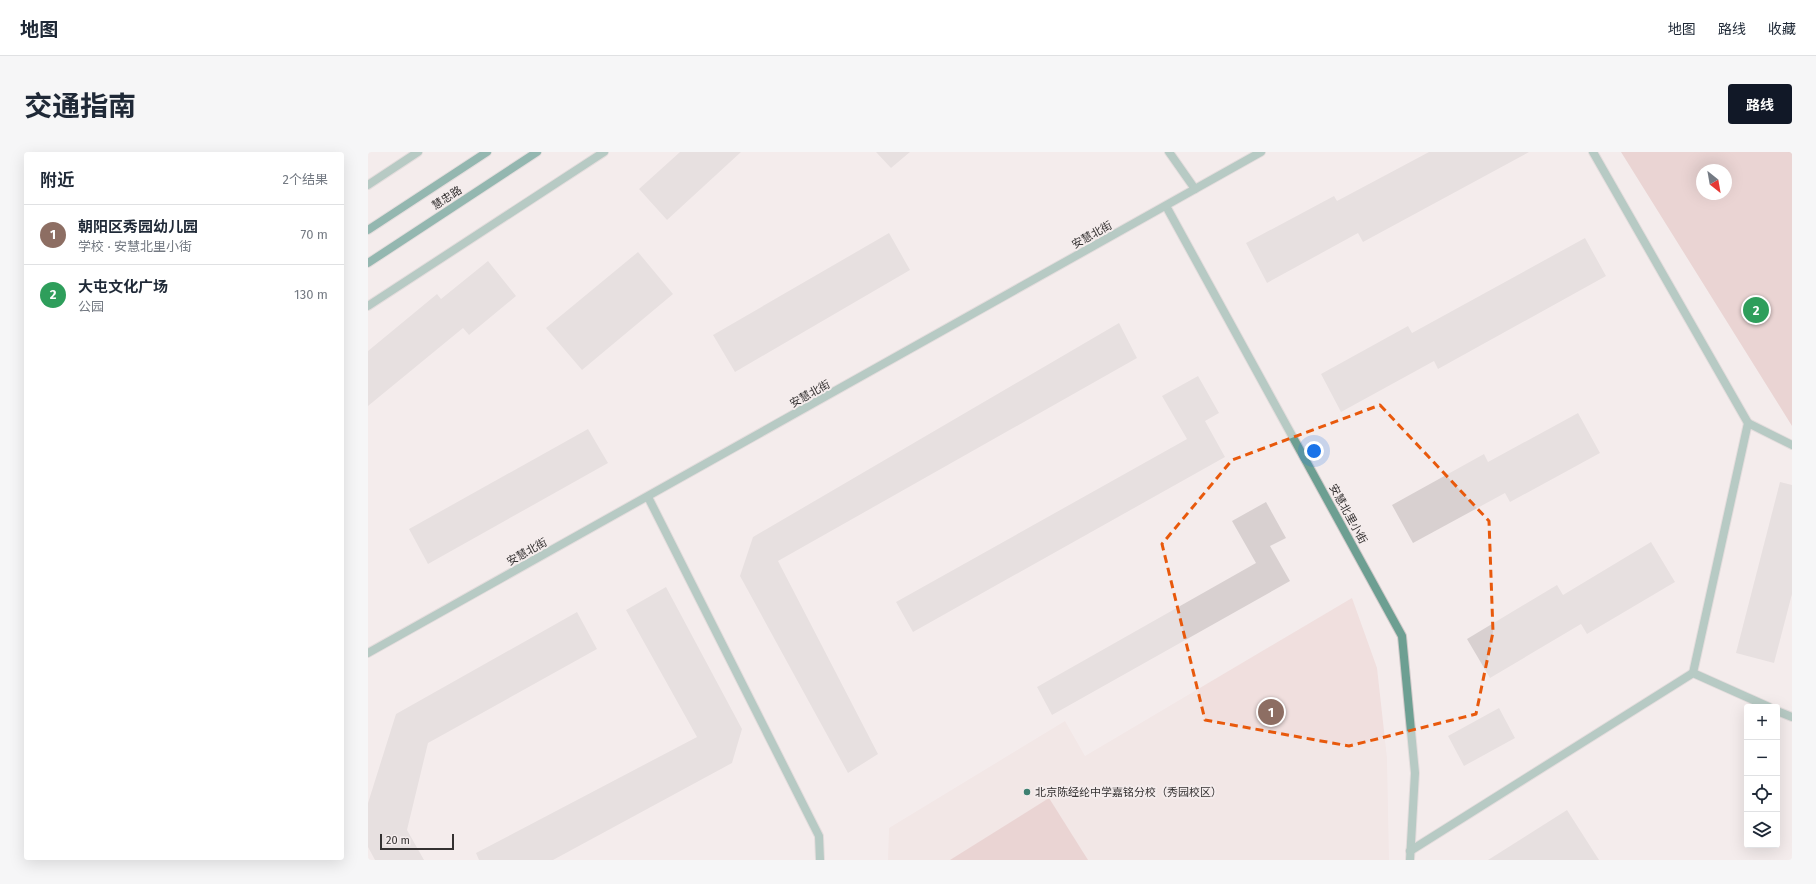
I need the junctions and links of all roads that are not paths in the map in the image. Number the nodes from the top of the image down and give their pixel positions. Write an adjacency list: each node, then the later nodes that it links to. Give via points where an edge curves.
1 (418, 152): 8 (street)
2 (487, 152): 11 (main road, 慧忠路)
3 (537, 152): 12 (main road, 慧忠路)
4 (604, 152): 13 (street)
5 (1169, 152): 9 (street)
6 (1261, 152): 9 (street, 安慧北街)
7 (1593, 152): 14 (street)
8 (368, 185)
9 (1195, 189): 10 (street, 安慧北街)
10 (1166, 206): 16 (street, 安慧北街); 22 (street, 安慧北里小街, via 1402,636 1415,774)
11 (368, 230)
12 (368, 263)
13 (368, 306)
14 (1748, 423): 15 (street); 18 (street)
15 (1792, 444)
16 (648, 497): 17 (street, 安慧北街); 23 (street, via 819,836)
17 (368, 653)
18 (1693, 673): 19 (street); 22 (street)
19 (1762, 704)
20 (1780, 712): 21 (street)
21 (1792, 717)
22 (1410, 856)
23 (820, 860)

